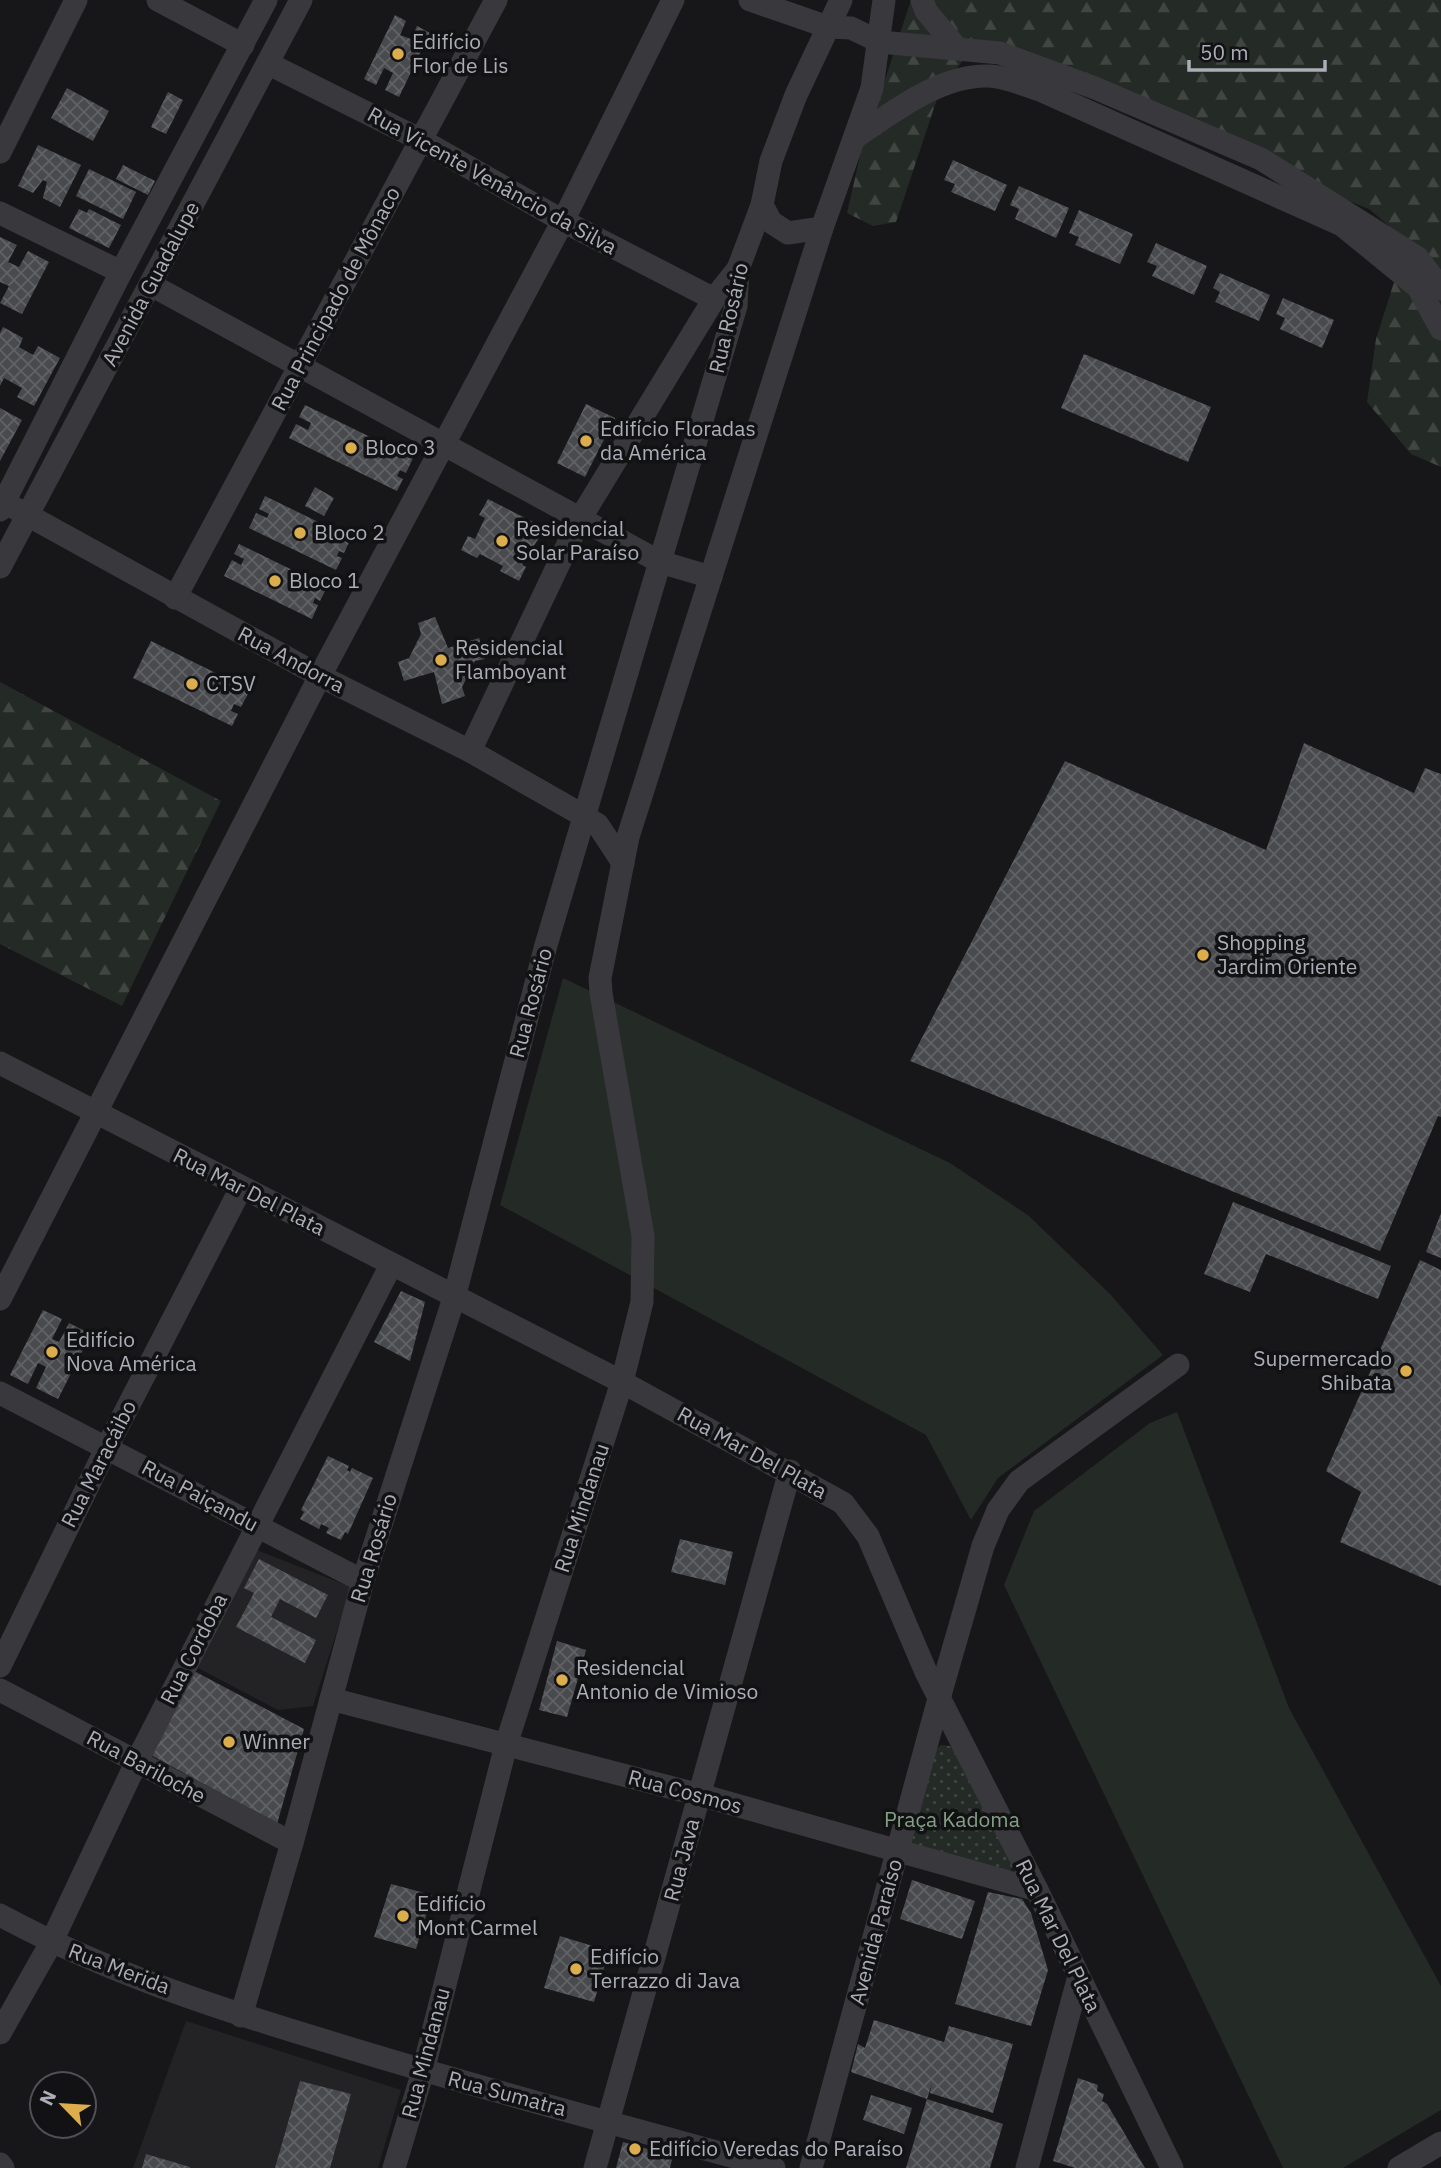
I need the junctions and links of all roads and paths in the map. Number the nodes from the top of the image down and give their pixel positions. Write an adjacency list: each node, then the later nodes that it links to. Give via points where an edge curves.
1 (76, 0): 18 (street)
2 (159, 0): 13 (street)
3 (266, 0): 13 (street, Avenida Guadalupe)
4 (302, 0): 15 (street, Avenida Guadalupe)
5 (496, 0): 17 (street, Rua Principado de Mônaco)
6 (673, 0): 21 (street)
7 (750, 0): 11 (street)
8 (841, 0): 11 (street, Rua Rosário)
9 (884, 0): 12 (street)
10 (922, 0): 14 (street)
11 (828, 27): 12 (street, via 851,29); 19 (street, Rua Rosário, via 771,161)
12 (880, 42): 14 (street); 16 (street)
13 (243, 45): 24 (street, Avenida Guadalupe)
14 (956, 47): 26 (street, via 1000,53 1096,88 1261,159 1418,258)
15 (269, 64): 17 (street, Rua Vicente Venâncio da Silva); 25 (street, Avenida Guadalupe)
16 (857, 136): 22 (street); 28 (street, via 918,96 956,82 988,76 1040,90 1342,225 1418,287)
17 (421, 140): 21 (street, Rua Vicente Venâncio da Silva); 29 (street, Rua Principado de Mônaco)
18 (0, 152)
19 (762, 205): 22 (street, via 771,222 788,233); 23 (street, Rua Rosário)
20 (0, 213): 24 (street)
21 (563, 221): 27 (street, Rua Vicente Venâncio da Silva); 30 (street)
22 (822, 228): 36 (street, Rua Mindanau)
23 (738, 269): 27 (street); 34 (street, Rua Rosário, via 736,306)
24 (121, 271): 31 (street, Avenida Guadalupe)
25 (151, 285): 29 (street); 32 (street, Avenida Guadalupe)
26 (1441, 289)
27 (714, 299): 33 (street)
28 (1441, 329)
29 (299, 367): 30 (street); 37 (street, Rua Principado de Mônaco)
30 (444, 443): 33 (street); 38 (street)
31 (1, 504): 32 (street, Rua Andorra)
32 (27, 515): 35 (street, Avenida Guadalupe); 37 (street, Rua Andorra)
33 (580, 519): 34 (street); 39 (street)
34 (660, 562): 36 (street); 40 (street, Rua Rosário)
35 (0, 567)
36 (712, 577): 41 (street, Rua Mindanau)
37 (175, 597): 38 (street, Rua Andorra)
38 (320, 676): 39 (street, Rua Andorra); 43 (street)
39 (470, 751): 40 (street, Rua Andorra)
40 (584, 816): 41 (street, Rua Andorra, via 603,832); 47 (street, Rua Rosário)
41 (623, 863): 49 (street, Rua Mindanau, via 600,978 643,1236 642,1302)
42 (0, 1063): 43 (street, Rua Mar Del Plata)
43 (95, 1112): 44 (street, Rua Mar Del Plata); 46 (street)
44 (241, 1188): 45 (street, Rua Mar Del Plata); 51 (street, Rua Maracáibo)
45 (391, 1265): 47 (street, Rua Mar Del Plata); 53 (street, Rua Cordoba)
46 (0, 1298)
47 (454, 1298): 49 (street, Rua Mar Del Plata); 54 (street, Rua Rosário)
48 (1178, 1365): 57 (street, Avenida Paraíso, via 1019,1481 998,1510 983,1546)
49 (622, 1382): 52 (street, Rua Mar Del Plata); 59 (street, Rua Mindanau)
50 (0, 1393): 51 (street, Rua Paiçandu)
51 (107, 1447): 53 (street, Rua Paiçandu); 55 (street, Rua Maracáibo)
52 (790, 1471): 57 (street, Rua Mar Del Plata, via 842,1503 868,1536); 61 (street, Rua Java)
53 (257, 1526): 54 (street, Rua Paiçandu); 60 (street, Rua Cordoba)
54 (363, 1581): 58 (street, Rua Rosário)
55 (0, 1666)
56 (0, 1690): 60 (street, Rua Bariloche)
57 (940, 1695): 63 (street, Avenida Paraíso); 64 (street, Rua Mar Del Plata)
58 (331, 1699): 59 (street, Rua Cosmos); 62 (street, Rua Rosário)
59 (506, 1745): 61 (street, Rua Cosmos); 70 (street, Rua Mindanau)
60 (136, 1763): 62 (street, Rua Bariloche); 66 (street, Rua Cordoba)
61 (700, 1794): 63 (street, Rua Cosmos); 71 (street, Rua Java)
62 (292, 1843): 68 (street, Rua Rosário)
63 (897, 1853): 64 (street, Rua Cosmos); 76 (street, Avenida Paraíso)
64 (1037, 1891): 67 (street, Rua Mar Del Plata)
65 (0, 1915): 66 (street, Rua Merida)
66 (51, 1943): 68 (street, Rua Merida); 69 (street, Rua Cordoba)
67 (1078, 1980): 77 (street); 78 (street, Rua Mar Del Plata)
68 (241, 2015): 70 (street, Rua Sumatra)
69 (0, 2033)
70 (423, 2071): 71 (street, Rua Sumatra); 73 (street, Rua Mindanau)
71 (609, 2122): 74 (street, Rua Java); 75 (street, Rua Sumatra)
72 (1441, 2143): 79 (street)
73 (394, 2168)
74 (595, 2168)
75 (774, 2168)
76 (811, 2168)
77 (1027, 2168)
78 (1172, 2168)
79 (1399, 2168)

